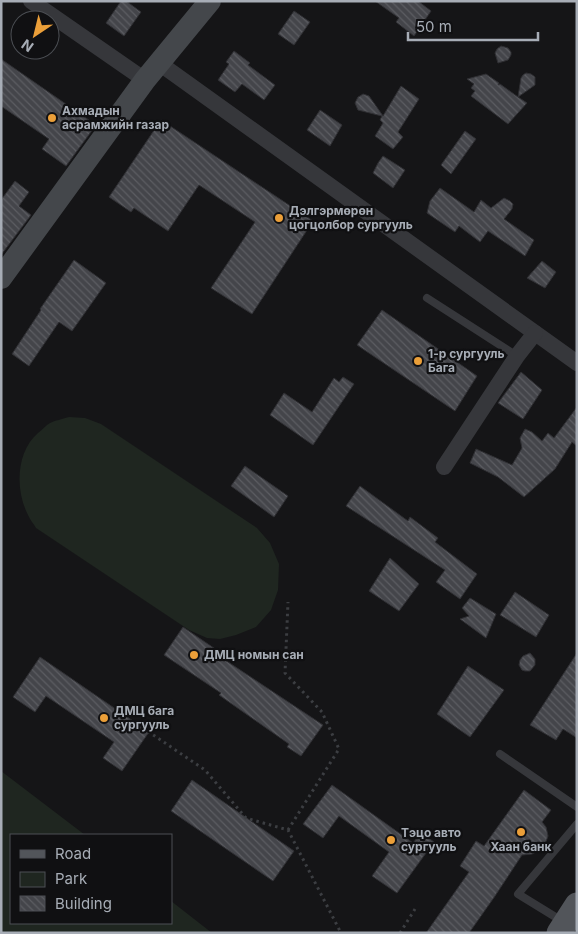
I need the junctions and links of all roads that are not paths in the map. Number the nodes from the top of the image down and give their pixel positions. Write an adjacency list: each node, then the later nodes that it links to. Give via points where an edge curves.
1 (31, 1): 4 (street)
2 (210, 1): 3 (main road)
3 (159, 63): 4 (main road); 7 (street)
4 (145, 80): 5 (main road)
5 (1, 278)
6 (427, 298): 8 (lane)
7 (535, 333): 8 (street); 9 (street)
8 (517, 356): 10 (street)
9 (577, 363)
10 (444, 467)
11 (500, 754): 12 (lane)
12 (577, 807)
13 (577, 824): 14 (lane, via 518,894)
14 (567, 920)

